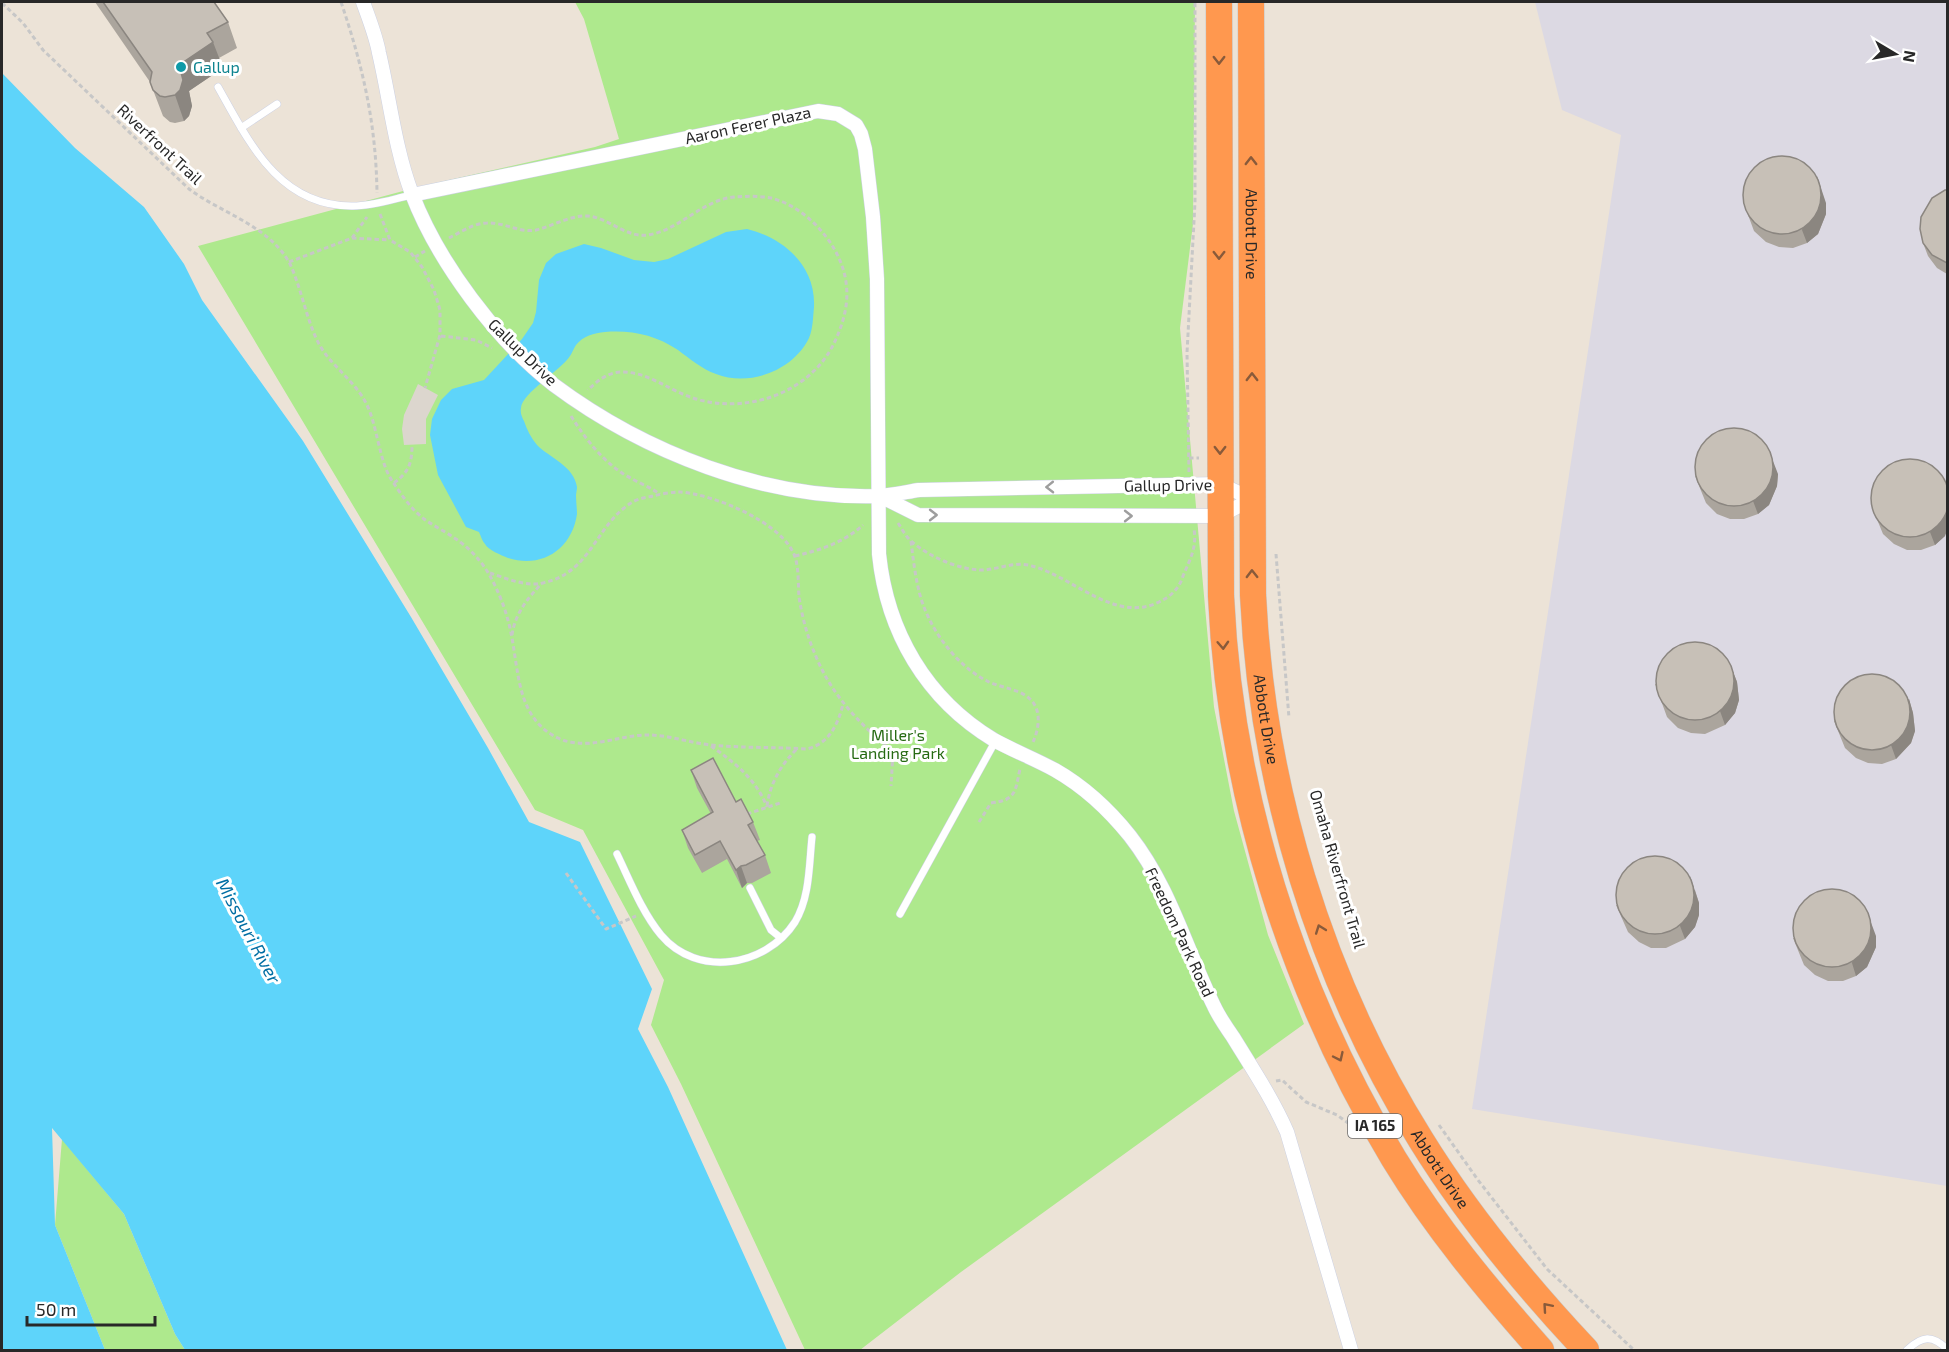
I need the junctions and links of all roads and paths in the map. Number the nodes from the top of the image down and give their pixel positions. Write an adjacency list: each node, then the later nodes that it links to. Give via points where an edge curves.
1 (363, 2): 9 (street, Gallup Drive, via 379,51 400,157)
2 (1195, 2): 19 (path, via 1195,202)
3 (1219, 2): 22 (highway, Abbott Drive, one-way to 22)
4 (1251, 2): 27 (highway, Abbott Drive, one-way to 4)
5 (2, 3): 15 (path, Riverfront Trail, via 43,50 189,189 262,233)
6 (218, 87): 8 (lane)
7 (277, 104): 8 (lane)
8 (241, 128): 10 (lane, via 266,165 292,188 334,204)
9 (412, 195): 10 (lane); 13 (street, Gallup Drive); 26 (street, Aaron Ferer Plaza, via 818,111 848,119 856,125 863,141 873,217)
10 (377, 203): 11 (path)
11 (352, 238): 12 (path); 15 (path)
12 (390, 240)
13 (436, 245): 14 (path); 18 (street, Gallup Drive, via 507,341 553,384); 18 (path, via 477,224 495,223 523,231 576,217 596,218 626,232 647,235 716,201 752,196 771,199 802,214 830,243 846,281 847,302 842,322 822,362 788,390 750,404 726,405 686,396 647,376 620,371 598,380)
14 (415, 257)
15 (289, 262): 23 (path, Riverfront Trail, via 321,346 367,405)
16 (440, 336): 17 (path, via 476,340)
17 (496, 352)
18 (579, 401): 25 (path, via 571,416 585,437 615,468); 26 (street, Gallup Drive, via 624,429 709,468 796,489)
19 (1187, 426)
20 (412, 445): 23 (path, via 408,470)
21 (1189, 458): 22 (path)
22 (1220, 458): 24 (highway, Abbott Drive)
23 (394, 483): 34 (path, Riverfront Trail, via 423,518 458,540)
24 (1220, 484): 26 (street, Gallup Drive, one-way to 26, via 919,490); 27 (street, Gallup Drive); 28 (highway, Abbott Drive)
25 (660, 494): 33 (path, via 680,492 735,508 771,529); 35 (path, via 628,504 608,524 583,560)
26 (880, 496): 28 (street, Gallup Drive, one-way to 28, via 918,515); 33 (path, via 862,526 838,543); 39 (street, Freedom Park Road, via 882,581 903,643 937,692 976,728)
27 (1252, 499): 28 (street, Gallup Drive); 60 (highway, Abbott Drive / IA 165, one-way to 27, via 1506,1260 1458,1196 1395,1095 1340,984 1296,858 1266,722 1255,644)
28 (1220, 516): 59 (highway, Abbott Drive / IA 165, one-way to 59, via 1224,654 1246,787 1266,868 1314,1004 1395,1161 1480,1281)
29 (898, 523): 30 (path)
30 (911, 541): 31 (path, via 966,568 982,570 1015,564 1044,569 1112,604 1128,607 1152,605 1168,597 1180,585); 42 (path, via 919,592 941,637 974,673 1030,699 1036,708 1037,732)
31 (1197, 542)
32 (1275, 551): 38 (path)
33 (795, 556): 37 (path, via 805,627 815,655)
34 (488, 572): 35 (path); 36 (path, Riverfront Trail, via 507,614)
35 (542, 583): 36 (path, via 520,610)
36 (512, 637): 40 (path, Riverfront Trail, via 519,687 527,707 534,719 557,738 590,744 648,735 672,736)
37 (843, 704): 41 (path, via 832,733 816,747); 43 (path, via 893,752)
38 (1290, 727)
39 (996, 740): 42 (street, Freedom Park Road); 53 (lane)
40 (709, 745): 41 (path); 45 (path, via 752,780)
41 (798, 749): 45 (path, via 777,775)
42 (1026, 755): 47 (path, via 1012,796 991,803); 55 (street, Freedom Park Road, via 1084,790 1130,836 1154,870 1214,1008)
43 (891, 786)
44 (780, 803): 45 (path)
45 (767, 807): 46 (path)
46 (742, 816)
47 (979, 822)
48 (812, 837): 54 (lane, via 802,907)
49 (617, 854): 52 (lane)
50 (566, 873): 52 (path, via 606,929)
51 (750, 888): 54 (lane, via 771,930)
52 (646, 911): 54 (lane, via 674,947 703,960 737,962 754,957)
53 (900, 914)
54 (781, 938)
55 (1263, 1087): 57 (path, via 1282,1080 1306,1102 1345,1119); 58 (street, Freedom Park Road, via 1294,1154)
56 (1436, 1122): 61 (path, via 1547,1269)
57 (1349, 1125)
58 (1351, 1350)
59 (1541, 1350)
60 (1586, 1350)
61 (1634, 1350)
62 (1907, 1350): 63 (lane, via 1917,1340 1927,1338 1940,1342)
63 (1947, 1350)

